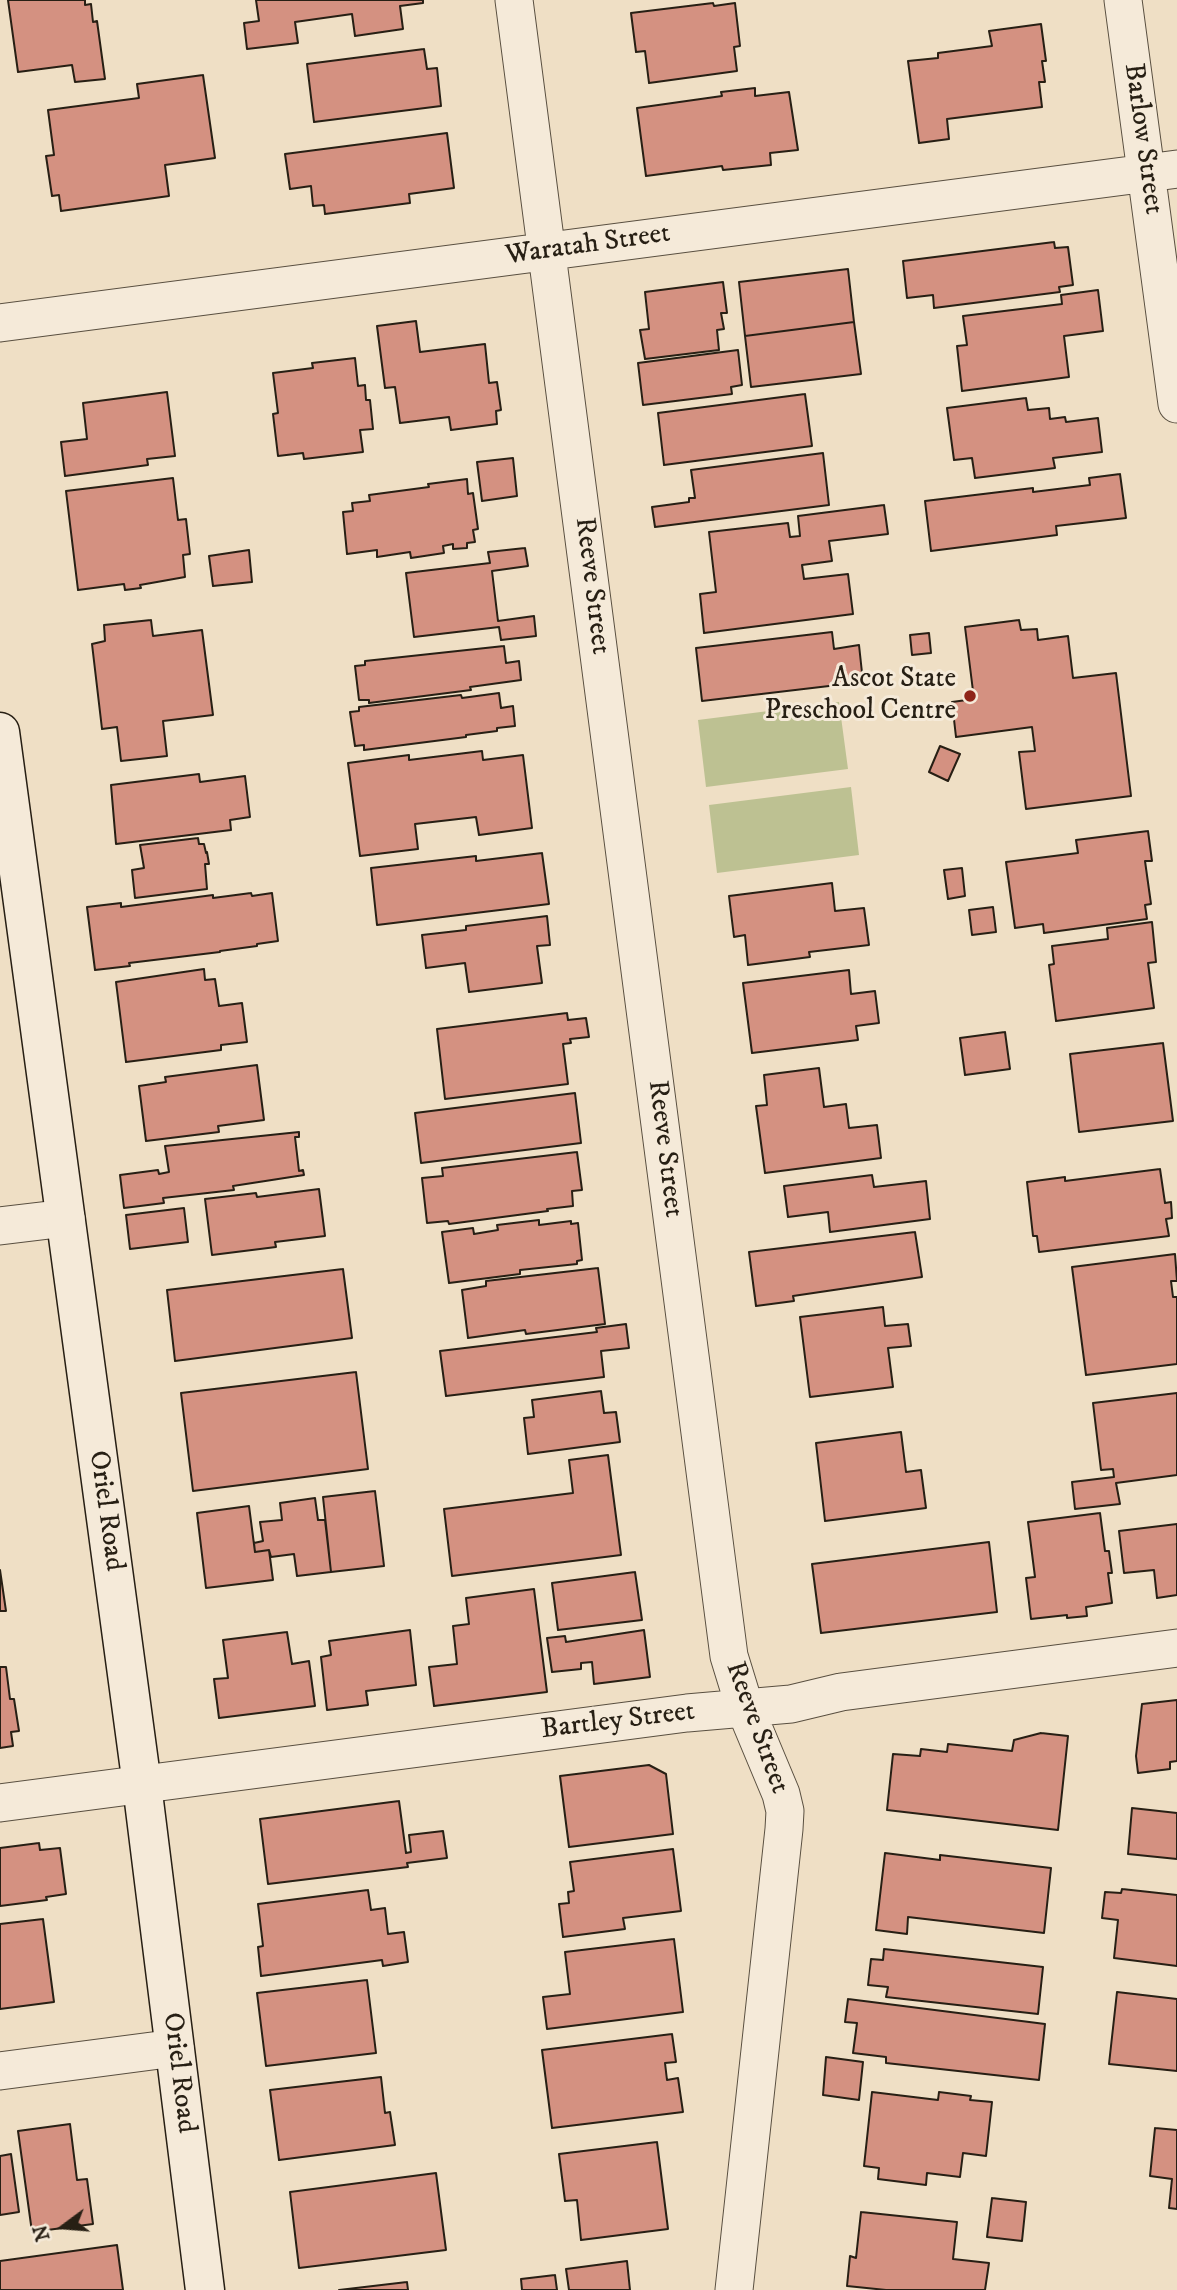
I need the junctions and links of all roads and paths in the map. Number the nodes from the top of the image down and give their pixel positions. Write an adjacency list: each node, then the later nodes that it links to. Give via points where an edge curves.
1 (514, 0): 4 (street, Reeve Street)
2 (1123, 0): 3 (street, Barlow Street)
3 (1162, 172): 4 (street, Waratah Street); 6 (street, Barlow Street)
4 (548, 251): 5 (street, Waratah Street); 11 (street, Reeve Street, via 729,1656)
5 (0, 323)
6 (1177, 404)
7 (0, 732): 8 (street, Oriel Road)
8 (66, 1218): 9 (street); 12 (street, Oriel Road)
9 (0, 1226)
10 (1177, 1648): 11 (street, Bartley Street)
11 (745, 1708): 12 (street, Bartley Street); 17 (street, Reeve Street, via 785,1811)
12 (142, 1785): 13 (street, Bartley Street); 14 (street, Oriel Road)
13 (0, 1803)
14 (175, 2048): 15 (street); 16 (street, Oriel Road)
15 (0, 2071)
16 (205, 2290)
17 (734, 2290)

